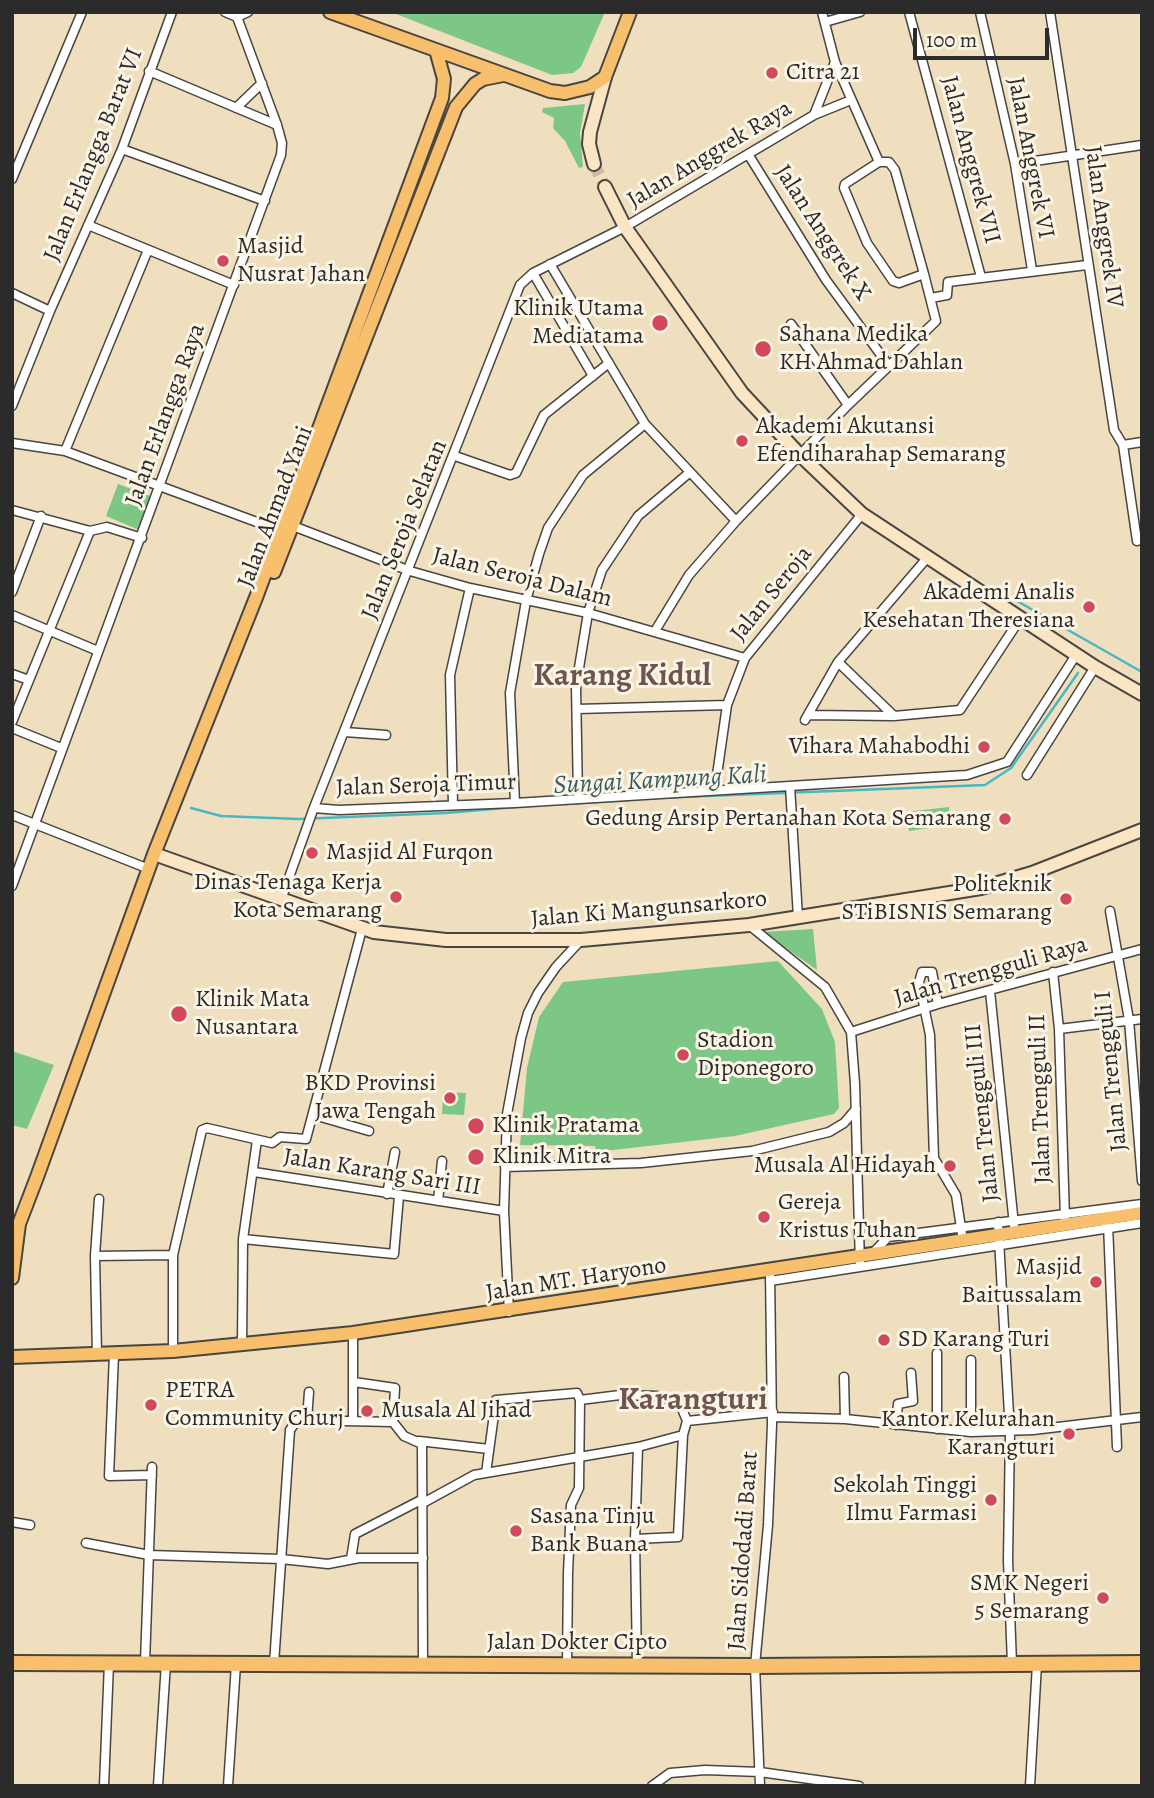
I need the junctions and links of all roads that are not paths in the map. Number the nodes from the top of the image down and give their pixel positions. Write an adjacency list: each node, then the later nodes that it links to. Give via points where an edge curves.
1 (82, 12): 31 (street)
2 (172, 12): 16 (street, Jalan Erlangga Barat VI)
3 (225, 12): 12 (street)
4 (248, 12): 12 (street)
5 (330, 12): 14 (main road)
6 (630, 12): 18 (main road)
7 (822, 12): 13 (street)
8 (860, 12): 13 (street)
9 (909, 12): 42 (street, Jalan Anggrek VII)
10 (981, 12): 30 (street, Jalan Anggrek VI)
11 (1049, 12): 27 (street, Jalan Anggrek IV)
12 (237, 17): 19 (street, Jalan Erlangga Raya)
13 (825, 22): 15 (street)
14 (436, 50): 17 (main road); 66 (main road, Jalan Ahmad Yani, via 444,79 442,98)
15 (835, 62): 20 (street); 22 (street, Jalan Anggrek Raya)
16 (149, 71): 21 (street); 25 (street, Jalan Erlangga Barat VI)
17 (503, 75): 18 (main road, via 565,93 590,87); 66 (main road, Jalan Ahmad Yani, via 475,84 456,107)
18 (605, 77): 29 (main road, via 590,132)
19 (262, 83): 21 (street); 23 (street, Jalan Erlangga Raya)
20 (851, 100): 22 (street, Jalan Anggrek Raya); 28 (street)
21 (236, 108): 23 (street)
22 (814, 116): 26 (street, Jalan Anggrek Raya)
23 (277, 125): 33 (street, Jalan Erlangga Raya, via 282,149)
24 (1142, 145): 27 (street)
25 (122, 149): 33 (street); 34 (street, Jalan Erlangga Barat VI)
26 (748, 154): 35 (street, Jalan Anggrek Raya); 49 (street, Jalan Anggrek X, via 826,280)
27 (1074, 156): 30 (street); 38 (street, Jalan Anggrek IV)
28 (879, 162): 41 (street, via 888,162 895,170); 41 (street, via 844,188 867,243 897,283)
29 (594, 164)
30 (1015, 164): 39 (street, Jalan Anggrek VI)
31 (12, 179)
32 (605, 187): 35 (main road)
33 (265, 201): 43 (street, Jalan Erlangga Raya)
34 (88, 225): 36 (street); 46 (street, Jalan Erlangga Barat VI)
35 (625, 227): 37 (street, Jalan Seroja Selatan); 58 (main road, via 743,393)
36 (148, 250): 43 (street); 57 (street)
37 (550, 264): 40 (street, Jalan Seroja Selatan); 48 (street)
38 (1087, 265): 39 (street); 56 (street, Jalan Anggrek IV, via 1114,430)
39 (1032, 270): 42 (street)
40 (533, 273): 50 (street); 59 (street, Jalan Seroja Selatan, via 518,289)
41 (924, 274): 45 (street)
42 (981, 277): 45 (street, via 947,283 946,295)
43 (234, 285): 61 (street, Jalan Erlangga Raya)
44 (12, 293): 46 (street)
45 (931, 298): 49 (street, via 936,321)
46 (50, 311): 52 (street, Jalan Erlangga Barat VI)
47 (791, 324): 51 (street)
48 (609, 363): 50 (street); 53 (street)
49 (889, 366): 51 (street)
50 (593, 376): 59 (street, via 544,415 516,473 510,475)
51 (848, 405): 58 (street)
52 (12, 406)
53 (645, 424): 60 (street); 74 (street, via 583,475 565,499 548,528)
54 (1142, 442): 56 (street)
55 (12, 443): 57 (street, Jalan Seroja Dalam)
56 (1124, 445): 69 (street, Jalan Anggrek IV)
57 (65, 451): 61 (street, Jalan Seroja Dalam)
58 (800, 455): 63 (main road); 65 (street)
59 (455, 456): 71 (street, Jalan Seroja Selatan)
60 (689, 473): 65 (street); 75 (street, via 625,530 602,570)
61 (160, 488): 66 (street, Jalan Seroja Dalam); 68 (street, Jalan Erlangga Raya)
62 (12, 510): 64 (street)
63 (862, 514): 70 (main road); 82 (street, Jalan Seroja)
64 (41, 516): 67 (street); 73 (street)
65 (736, 522): 79 (street, via 689,575)
66 (287, 528): 71 (street, Jalan Seroja Dalam); 106 (main road, Jalan Ahmad Yani)
67 (90, 531): 68 (street, via 107,527); 78 (street)
68 (142, 538): 80 (street, Jalan Erlangga Raya)
69 (1137, 541)
70 (927, 558): 77 (main road); 83 (street)
71 (410, 570): 72 (street, Jalan Seroja Dalam); 93 (street, Jalan Seroja Selatan)
72 (470, 588): 74 (street, Jalan Seroja Dalam); 101 (street, via 450,675)
73 (12, 592)
74 (526, 601): 75 (street, Jalan Seroja Dalam); 100 (street, via 509,709)
75 (588, 613): 79 (street, Jalan Seroja Dalam); 89 (street)
76 (12, 615): 78 (street)
77 (1020, 619): 81 (main road); 90 (street, via 960,710)
78 (50, 631): 80 (street); 86 (street)
79 (655, 631): 82 (street, Jalan Seroja Dalam)
80 (98, 651): 95 (street, Jalan Erlangga Raya)
81 (1076, 655): 84 (main road); 97 (street, Jalan Seroja Timur, via 1007,762 944,777)
82 (745, 657): 88 (street, Jalan Seroja)
83 (838, 662): 90 (street); 90 (street, via 807,717)
84 (1094, 667): 87 (main road); 96 (street)
85 (12, 674): 86 (street)
86 (29, 680): 91 (street)
87 (1142, 694)
88 (727, 705): 89 (street); 98 (street, Jalan Seroja)
89 (576, 709): 99 (street)
90 (894, 716)
91 (12, 722)
92 (12, 728): 95 (street)
93 (345, 732): 94 (street); 102 (street, Jalan Seroja Selatan)
94 (386, 735)
95 (61, 748): 104 (street, Jalan Erlangga Raya)
96 (1027, 775)
97 (790, 786): 98 (street, Jalan Seroja Timur); 111 (street)
98 (715, 789): 99 (street, Jalan Seroja Timur)
99 (578, 797): 100 (street, Jalan Seroja Timur)
100 (515, 803): 101 (street, Jalan Seroja Timur)
101 (453, 805): 102 (street, Jalan Seroja Timur)
102 (313, 810): 109 (street, Jalan Seroja Selatan)
103 (12, 815): 104 (street)
104 (37, 824): 107 (street); 108 (street, Jalan Erlangga Raya)
105 (1142, 830): 111 (main road, Jalan Ki Mangunsarkoro, via 992,885)
106 (157, 855): 107 (main road, Jalan Ahmad Yani); 109 (main road, Jalan Ki Mangunsarkoro)
107 (152, 870): 144 (main road, Jalan Ahmad Yani)
108 (12, 886)
109 (281, 901): 113 (main road, Jalan Ki Mangunsarkoro)
110 (1110, 911): 116 (street, Jalan Trengguli I)
111 (798, 917): 112 (main road, Jalan Ki Mangunsarkoro)
112 (749, 925): 114 (main road, Jalan Ki Mangunsarkoro); 124 (street, via 825,987)
113 (362, 929): 114 (main road, Jalan Ki Mangunsarkoro, via 422,939); 126 (street)
114 (581, 940): 131 (street, via 556,967 528,1013 507,1114)
115 (1142, 949): 116 (street, Jalan Trengguli Raya)
116 (1118, 956): 117 (street, Jalan Trengguli Raya); 122 (street, Jalan Trengguli I)
117 (1053, 972): 118 (street, Jalan Trengguli Raya); 123 (street, Jalan Trengguli II)
118 (990, 991): 119 (street, Jalan Trengguli Raya); 145 (street, Jalan Trengguli III)
119 (938, 1004): 120 (street, Jalan Trengguli Raya); 120 (street, via 932,972 922,972 919,982)
120 (925, 1009): 124 (street, Jalan Trengguli Raya); 147 (street, via 934,1158 956,1195)
121 (1142, 1019): 122 (street)
122 (1129, 1020): 123 (street); 133 (street, Jalan Trengguli I)
123 (1059, 1029): 141 (street, Jalan Trengguli II)
124 (851, 1032): 125 (street)
125 (856, 1109): 131 (street, via 829,1132 752,1151 641,1163); 151 (street)
126 (314, 1115): 127 (street); 128 (street, via 305,1140)
127 (369, 1131)
128 (257, 1140): 132 (street, Jalan Karang Sari III); 149 (street, Jalan Karang Sari III, via 202,1130)
129 (395, 1152): 134 (street)
130 (442, 1161): 137 (street)
131 (505, 1167): 139 (street)
132 (254, 1172): 134 (street, Jalan Karang Sari III); 148 (street, Jalan Karang Sari III)
133 (1142, 1181)
134 (387, 1194): 135 (street, Jalan Karang Sari III)
135 (399, 1196): 137 (street, Jalan Karang Sari III); 148 (street, via 394,1254)
136 (99, 1199): 150 (street)
137 (438, 1201): 139 (street, Jalan Karang Sari III)
138 (1142, 1204): 141 (street)
139 (504, 1211): 154 (street)
140 (1142, 1213): 142 (main road, Jalan MT. Haryono)
141 (1066, 1219): 142 (main road, Jalan MT. Haryono); 145 (main road, Jalan MT. Haryono)
142 (1108, 1223): 143 (street); 146 (street); 171 (street)
143 (1142, 1223)
144 (17, 1225): 153 (main road, Jalan Ahmad Yani)
145 (1014, 1226): 146 (main road, Jalan MT. Haryono)
146 (1000, 1233): 147 (main road, Jalan MT. Haryono); 151 (street); 179 (street)
147 (963, 1234): 151 (main road, Jalan MT. Haryono)
148 (243, 1239): 156 (street, Jalan Karang Sari III)
149 (173, 1255): 150 (street); 157 (street)
150 (95, 1256): 160 (street)
151 (864, 1257): 152 (main road, Jalan MT. Haryono)
152 (770, 1276): 154 (main road, Jalan MT. Haryono); 168 (street, Jalan Sidodadi Barat)
153 (12, 1278)
154 (509, 1312): 155 (main road, Jalan MT. Haryono)
155 (353, 1333): 156 (main road, Jalan MT. Haryono); 165 (street)
156 (242, 1345): 157 (main road, Jalan MT. Haryono)
157 (173, 1351): 159 (main road, Jalan MT. Haryono)
158 (937, 1353): 177 (street)
159 (114, 1354): 160 (main road, Jalan MT. Haryono); 192 (street, via 109,1476 152,1471)
160 (97, 1355): 161 (main road, Jalan MT. Haryono)
161 (12, 1357)
162 (971, 1360): 178 (street)
163 (911, 1373): 176 (street, via 913,1401 898,1404)
164 (844, 1377): 170 (street)
165 (354, 1382): 173 (street); 175 (street, via 395,1388)
166 (309, 1392): 172 (street)
167 (580, 1400): 174 (street, via 657,1396 680,1404); 184 (street, via 576,1393 496,1400); 185 (street)
168 (773, 1414): 170 (street); 174 (street); 208 (street, Jalan Sidodadi Barat)
169 (1142, 1417): 171 (street)
170 (845, 1419): 176 (street)
171 (1116, 1419): 179 (street); 183 (street)
172 (307, 1420): 173 (street); 194 (street, via 293,1421 290,1430)
173 (353, 1421): 175 (street)
174 (687, 1421): 180 (street)
175 (393, 1422): 181 (street, via 404,1436)
176 (896, 1425): 177 (street)
177 (937, 1429): 178 (street)
178 (971, 1432): 179 (street)
179 (1010, 1432): 203 (street)
180 (682, 1435): 182 (street); 190 (street, via 678,1537)
181 (419, 1441): 184 (street); 187 (street, via 423,1448)
182 (638, 1447): 185 (street); 190 (street)
183 (1117, 1447)
184 (489, 1449): 186 (street)
185 (579, 1456): 186 (street); 206 (street, via 578,1491 571,1505)
186 (486, 1473): 187 (street)
187 (423, 1501): 193 (street); 195 (street, via 355,1534)
188 (12, 1522): 189 (street)
189 (30, 1525)
190 (635, 1539): 207 (street)
191 (86, 1543): 192 (street)
192 (149, 1555): 194 (street); 198 (street)
193 (423, 1558): 195 (street); 205 (street)
194 (281, 1559): 195 (street, via 328,1564); 202 (street)
195 (351, 1559)
196 (12, 1663): 197 (highway, Jalan Dokter Cipto)
197 (109, 1663): 198 (highway, Jalan Dokter Cipto); 210 (street)
198 (145, 1663): 200 (highway, Jalan Dokter Cipto)
199 (1142, 1663): 204 (highway, Jalan Dokter Cipto)
200 (166, 1664): 201 (highway, Jalan Dokter Cipto); 211 (street)
201 (236, 1664): 202 (highway, Jalan Dokter Cipto); 212 (street)
202 (274, 1664): 205 (highway, Jalan Dokter Cipto)
203 (1012, 1664): 204 (highway, Jalan Dokter Cipto); 208 (highway, Jalan Dokter Cipto)
204 (1037, 1664): 216 (street)
205 (423, 1665): 206 (highway, Jalan Dokter Cipto)
206 (568, 1665): 207 (highway, Jalan Dokter Cipto)
207 (637, 1666): 208 (highway, Jalan Dokter Cipto)
208 (755, 1666): 209 (street, Jalan Sidodadi Barat)
209 (760, 1772): 213 (street, via 684,1770 670,1773); 214 (street, Jalan Sidodadi Barat); 215 (street)
210 (104, 1786)
211 (158, 1786)
212 (228, 1786)
213 (652, 1786)
214 (760, 1786)
215 (859, 1786)
216 (1030, 1786)

